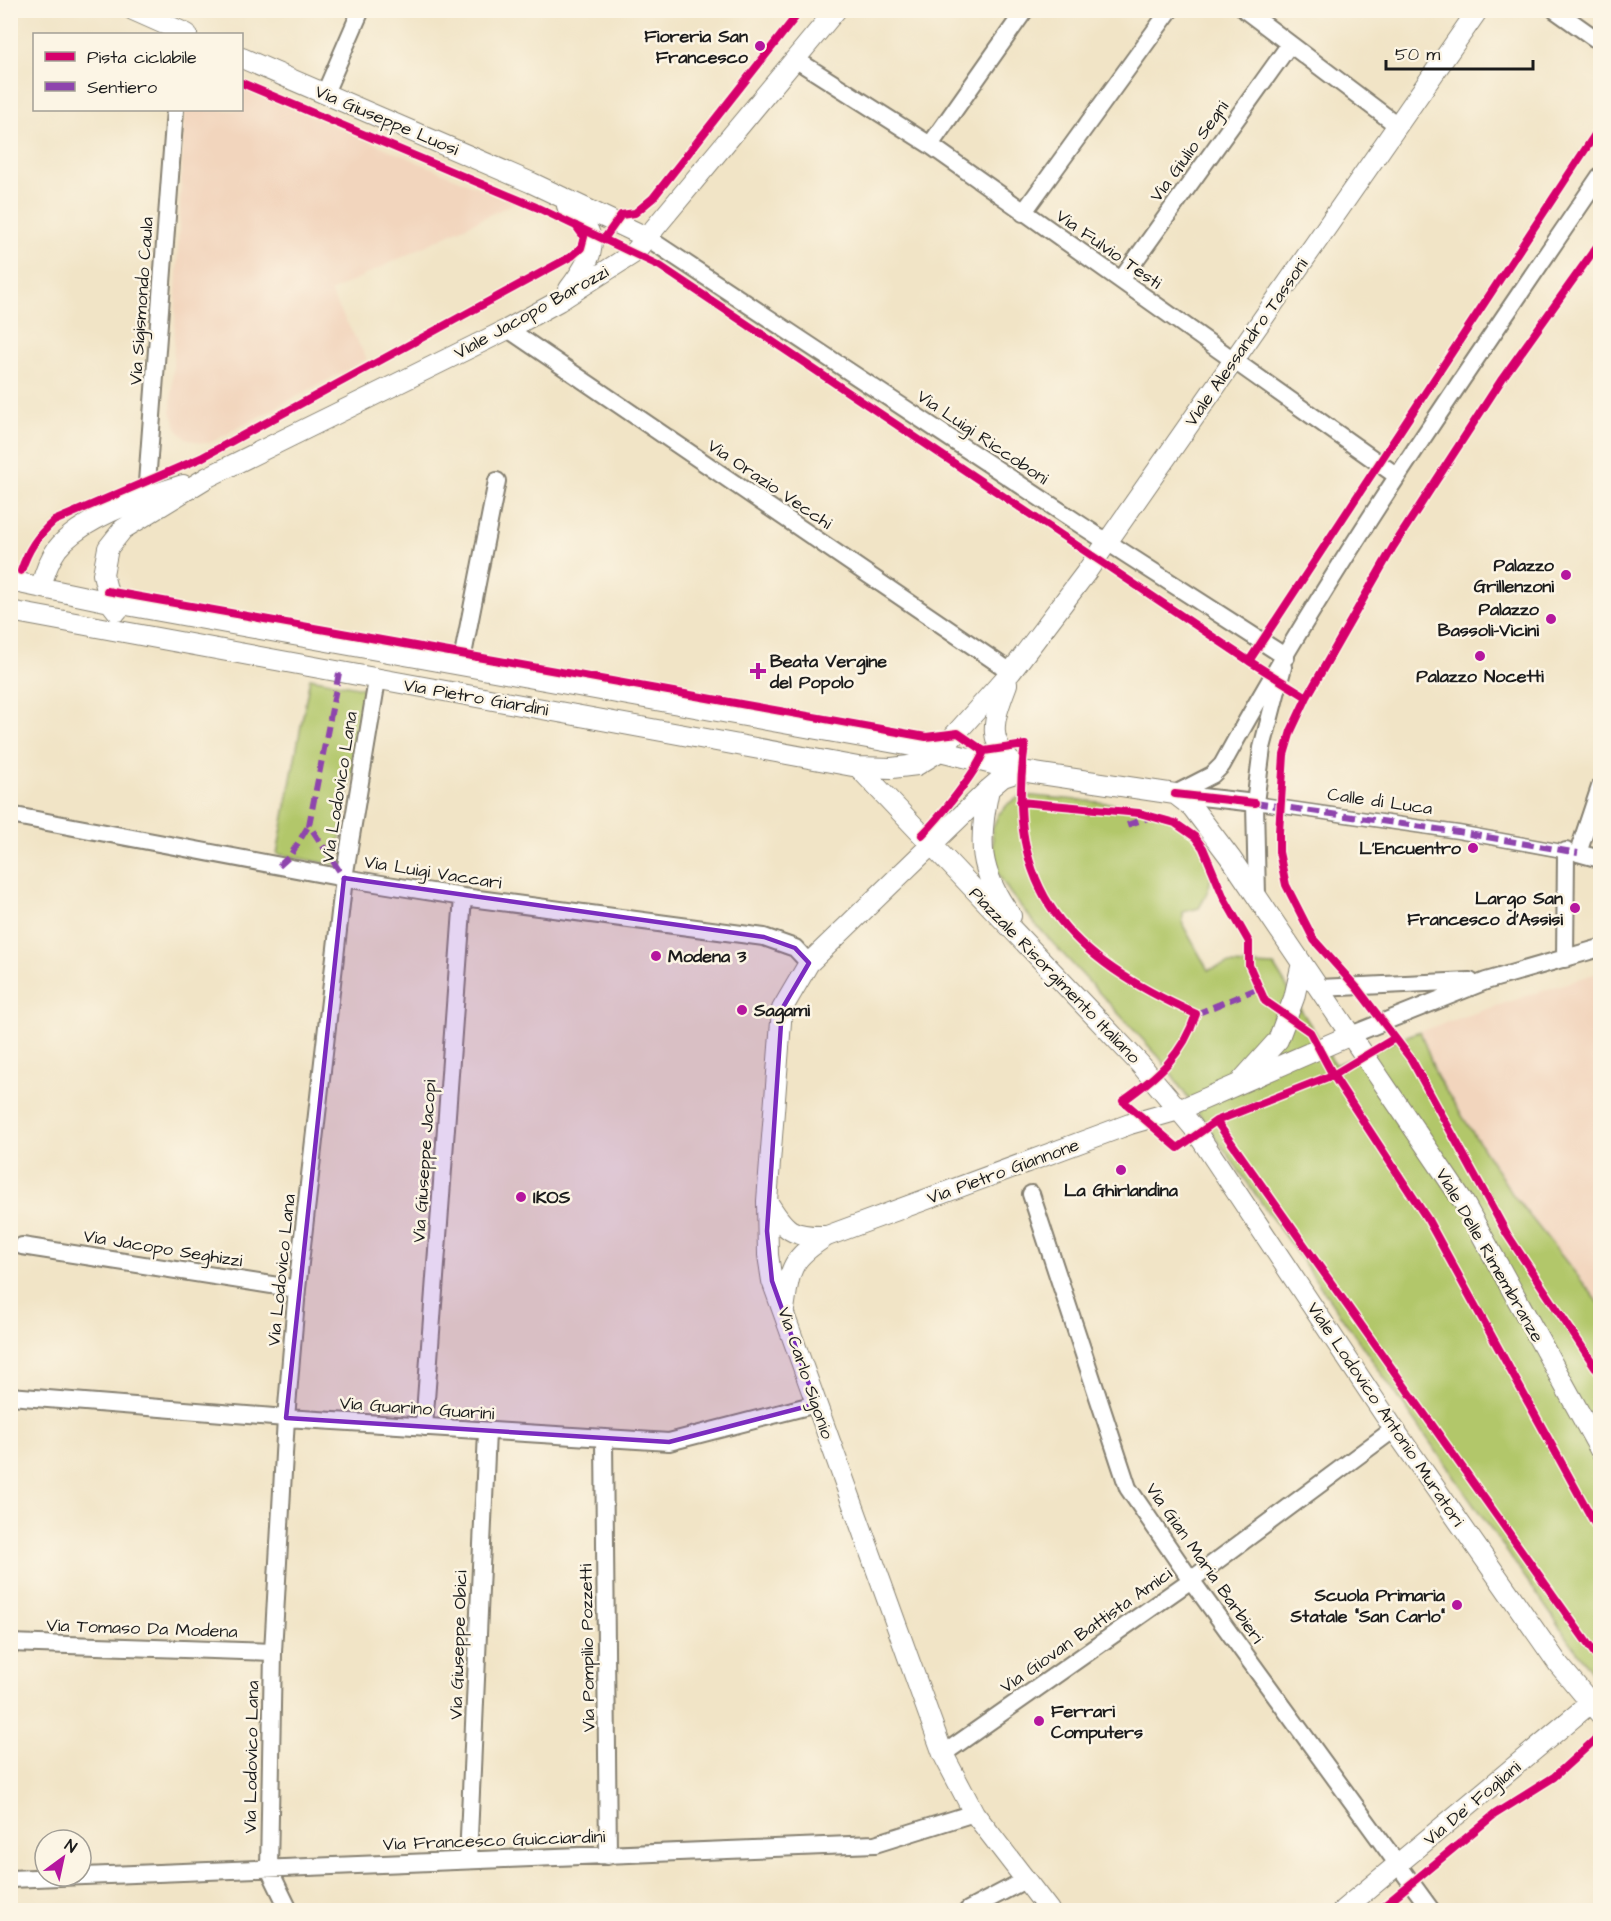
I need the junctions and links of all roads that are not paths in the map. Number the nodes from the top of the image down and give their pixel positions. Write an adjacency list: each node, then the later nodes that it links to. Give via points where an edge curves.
1 (133, 10): 9 (street)
2 (361, 10): 14 (street)
3 (836, 10): 13 (street, Viale Jacopo Barozzi)
4 (1025, 10): 17 (street)
5 (1170, 10): 20 (street)
6 (1245, 10): 11 (street)
7 (1478, 10): 16 (street, Viale Alessandro Tassoni)
8 (1555, 10): 10 (street)
9 (181, 33)
10 (1600, 42)
11 (1290, 44): 16 (street); 22 (street, Via Giulio Segni)
12 (243, 58): 14 (street, Via Giuseppe Luosi)
13 (795, 60): 17 (street, Via Fulvio Testi); 21 (street, Viale Jacopo Barozzi)
14 (326, 93): 19 (street, Via Giuseppe Luosi)
15 (175, 111): 29 (street, Via Sigismondo Caula)
16 (1397, 125): 25 (street, Viale Alessandro Tassoni)
17 (930, 145): 20 (street, Via Fulvio Testi)
18 (1600, 176): 26 (street)
19 (532, 183): 21 (street, Via Giuseppe Luosi); 23 (street, Via Giuseppe Luosi, via 578,215 591,237 586,267)
20 (1023, 213): 22 (street, Via Fulvio Testi)
21 (653, 242): 23 (street, Viale Jacopo Barozzi); 30 (street, Via Luigi Riccoboni)
22 (1120, 280): 25 (street, Via Fulvio Testi)
23 (559, 301): 24 (street, Viale Jacopo Barozzi)
24 (508, 329): 27 (street, Viale Jacopo Barozzi); 38 (street, Via Orazio Vecchi)
25 (1232, 361): 26 (street, Via Fulvio Testi); 30 (street, Viale Alessandro Tassoni)
26 (1397, 476): 36 (street)
27 (208, 477): 29 (street, Viale Jacopo Barozzi); 33 (street, Viale Jacopo Barozzi, via 123,529 108,548 103,574)
28 (497, 481): 37 (street)
29 (146, 496): 32 (street, Viale Jacopo Barozzi, via 74,532 56,550)
30 (1107, 542): 36 (street, Via Luigi Riccoboni); 38 (street, Viale Alessandro Tassoni)
31 (10, 581): 32 (street, Via Pietro Giardini)
32 (41, 588): 33 (street, Via Pietro Giardini)
33 (110, 602): 35 (street, Viale Jacopo Barozzi); 37 (street, Via Pietro Giardini)
34 (10, 610): 35 (street, Via Pietro Giardini)
35 (136, 635): 39 (street, Via Pietro Giardini)
36 (1286, 657): 45 (street, via 1271,675 1221,765 1212,775); 46 (street, via 1262,748)
37 (461, 665): 40 (street, Via Pietro Giardini)
38 (1011, 672): 40 (street, Viale Alessandro Tassoni); 42 (street, Viale Alessandro Tassoni, via 994,730 998,748)
39 (377, 680): 41 (street, Via Pietro Giardini); 51 (street, Via Lodovico Lana)
40 (940, 751): 41 (street, Via Pietro Giardini, via 917,765); 42 (street, Via Pietro Giardini)
41 (858, 767): 48 (street, Piazzale Risorgimento Italiano)
42 (1021, 771): 44 (street, via 1003,777); 45 (street)
43 (1600, 787): 49 (street)
44 (989, 789): 48 (street); 55 (street, via 982,823 982,860 1003,905)
45 (1175, 794): 46 (street, Calle di Luca); 53 (street, via 1192,807)
46 (1255, 803): 49 (street, Calle di Luca); 53 (street)
47 (10, 815): 51 (street, Via Luigi Vaccari)
48 (931, 846): 55 (street, Piazzale Risorgimento Italiano); 57 (street, Via Carlo Sigonio)
49 (1572, 852): 50 (street); 56 (street)
50 (1600, 859)
51 (344, 878): 52 (street, Via Luigi Vaccari); 68 (street, Via Lodovico Lana)
52 (463, 897): 57 (street, Via Luigi Vaccari, via 764,937 795,948); 73 (street, Via Giuseppe Jacopi)
53 (1257, 897): 58 (street)
54 (1600, 948): 56 (street)
55 (1041, 959): 63 (street, Piazzale Risorgimento Italiano)
56 (1565, 959): 59 (street)
57 (808, 963): 65 (street, Via Carlo Sigonio, via 782,1009)
58 (1302, 963): 60 (street); 62 (street, via 1278,1040)
59 (1486, 981): 60 (street); 61 (street)
60 (1319, 988): 61 (street)
61 (1351, 1035): 62 (street); 77 (street, Viale Delle Rimembranze, via 1463,1201)
62 (1236, 1087): 63 (street)
63 (1179, 1110): 66 (street, Via Pietro Giannone, via 1130,1124); 74 (street, Viale Lodovico Antonio Muratori)
64 (1032, 1194): 78 (street, Via Gian Maria Barbieri, via 1128,1488)
65 (767, 1201): 66 (street, Via Pietro Giannone, via 788,1230 806,1236); 69 (street, Via Carlo Sigonio, via 772,1281)
66 (827, 1236): 69 (street, Via Pietro Giannone, via 796,1259)
67 (22, 1246): 68 (street, Via Jacopo Seghizzi)
68 (297, 1289): 72 (street, Via Lodovico Lana)
69 (784, 1310): 71 (street, Via Carlo Sigonio)
70 (10, 1396): 72 (street, Via Guarino Guarini)
71 (816, 1404): 76 (street, Via Guarino Guarini, via 669,1442); 82 (street, Via Carlo Sigonio)
72 (286, 1418): 73 (street, Via Guarino Guarini); 80 (street, Via Lodovico Lana)
73 (424, 1427): 75 (street, Via Guarino Guarini)
74 (1394, 1429): 78 (street, Via Giovan Battista Amici); 81 (street, Viale Lodovico Antonio Muratori, via 1559,1665)
75 (487, 1432): 76 (street, Via Guarino Guarini); 85 (street, Via Giuseppe Obici)
76 (604, 1439): 84 (street, Via Pompilio Pozzetti)
77 (1600, 1450)
78 (1191, 1580): 82 (street, Via Giovan Battista Amici); 86 (street, Via Gian Maria Barbieri)
79 (10, 1643): 80 (street, Via Tomaso Da Modena)
80 (273, 1652): 87 (street, Via Lodovico Lana)
81 (1597, 1704): 86 (street, Via De' Fogliani)
82 (943, 1754): 83 (street, Via Carlo Sigonio)
83 (974, 1813): 84 (street, Via Francesco Guicciardini, via 875,1844); 89 (street, Via Carlo Sigonio)
84 (608, 1856): 85 (street, Via Francesco Guicciardini)
85 (468, 1859): 87 (street, Via Francesco Guicciardini)
86 (1399, 1864): 93 (street, Via De' Fogliani); 94 (street, Via Gian Maria Barbieri)
87 (269, 1869): 88 (street, Via Francesco Guicciardini); 90 (street)
88 (10, 1879)
89 (1025, 1880): 91 (street); 92 (street, Via Carlo Sigonio)
90 (290, 1911)
91 (968, 1911)
92 (1049, 1911)
93 (1343, 1911)
94 (1431, 1911)

